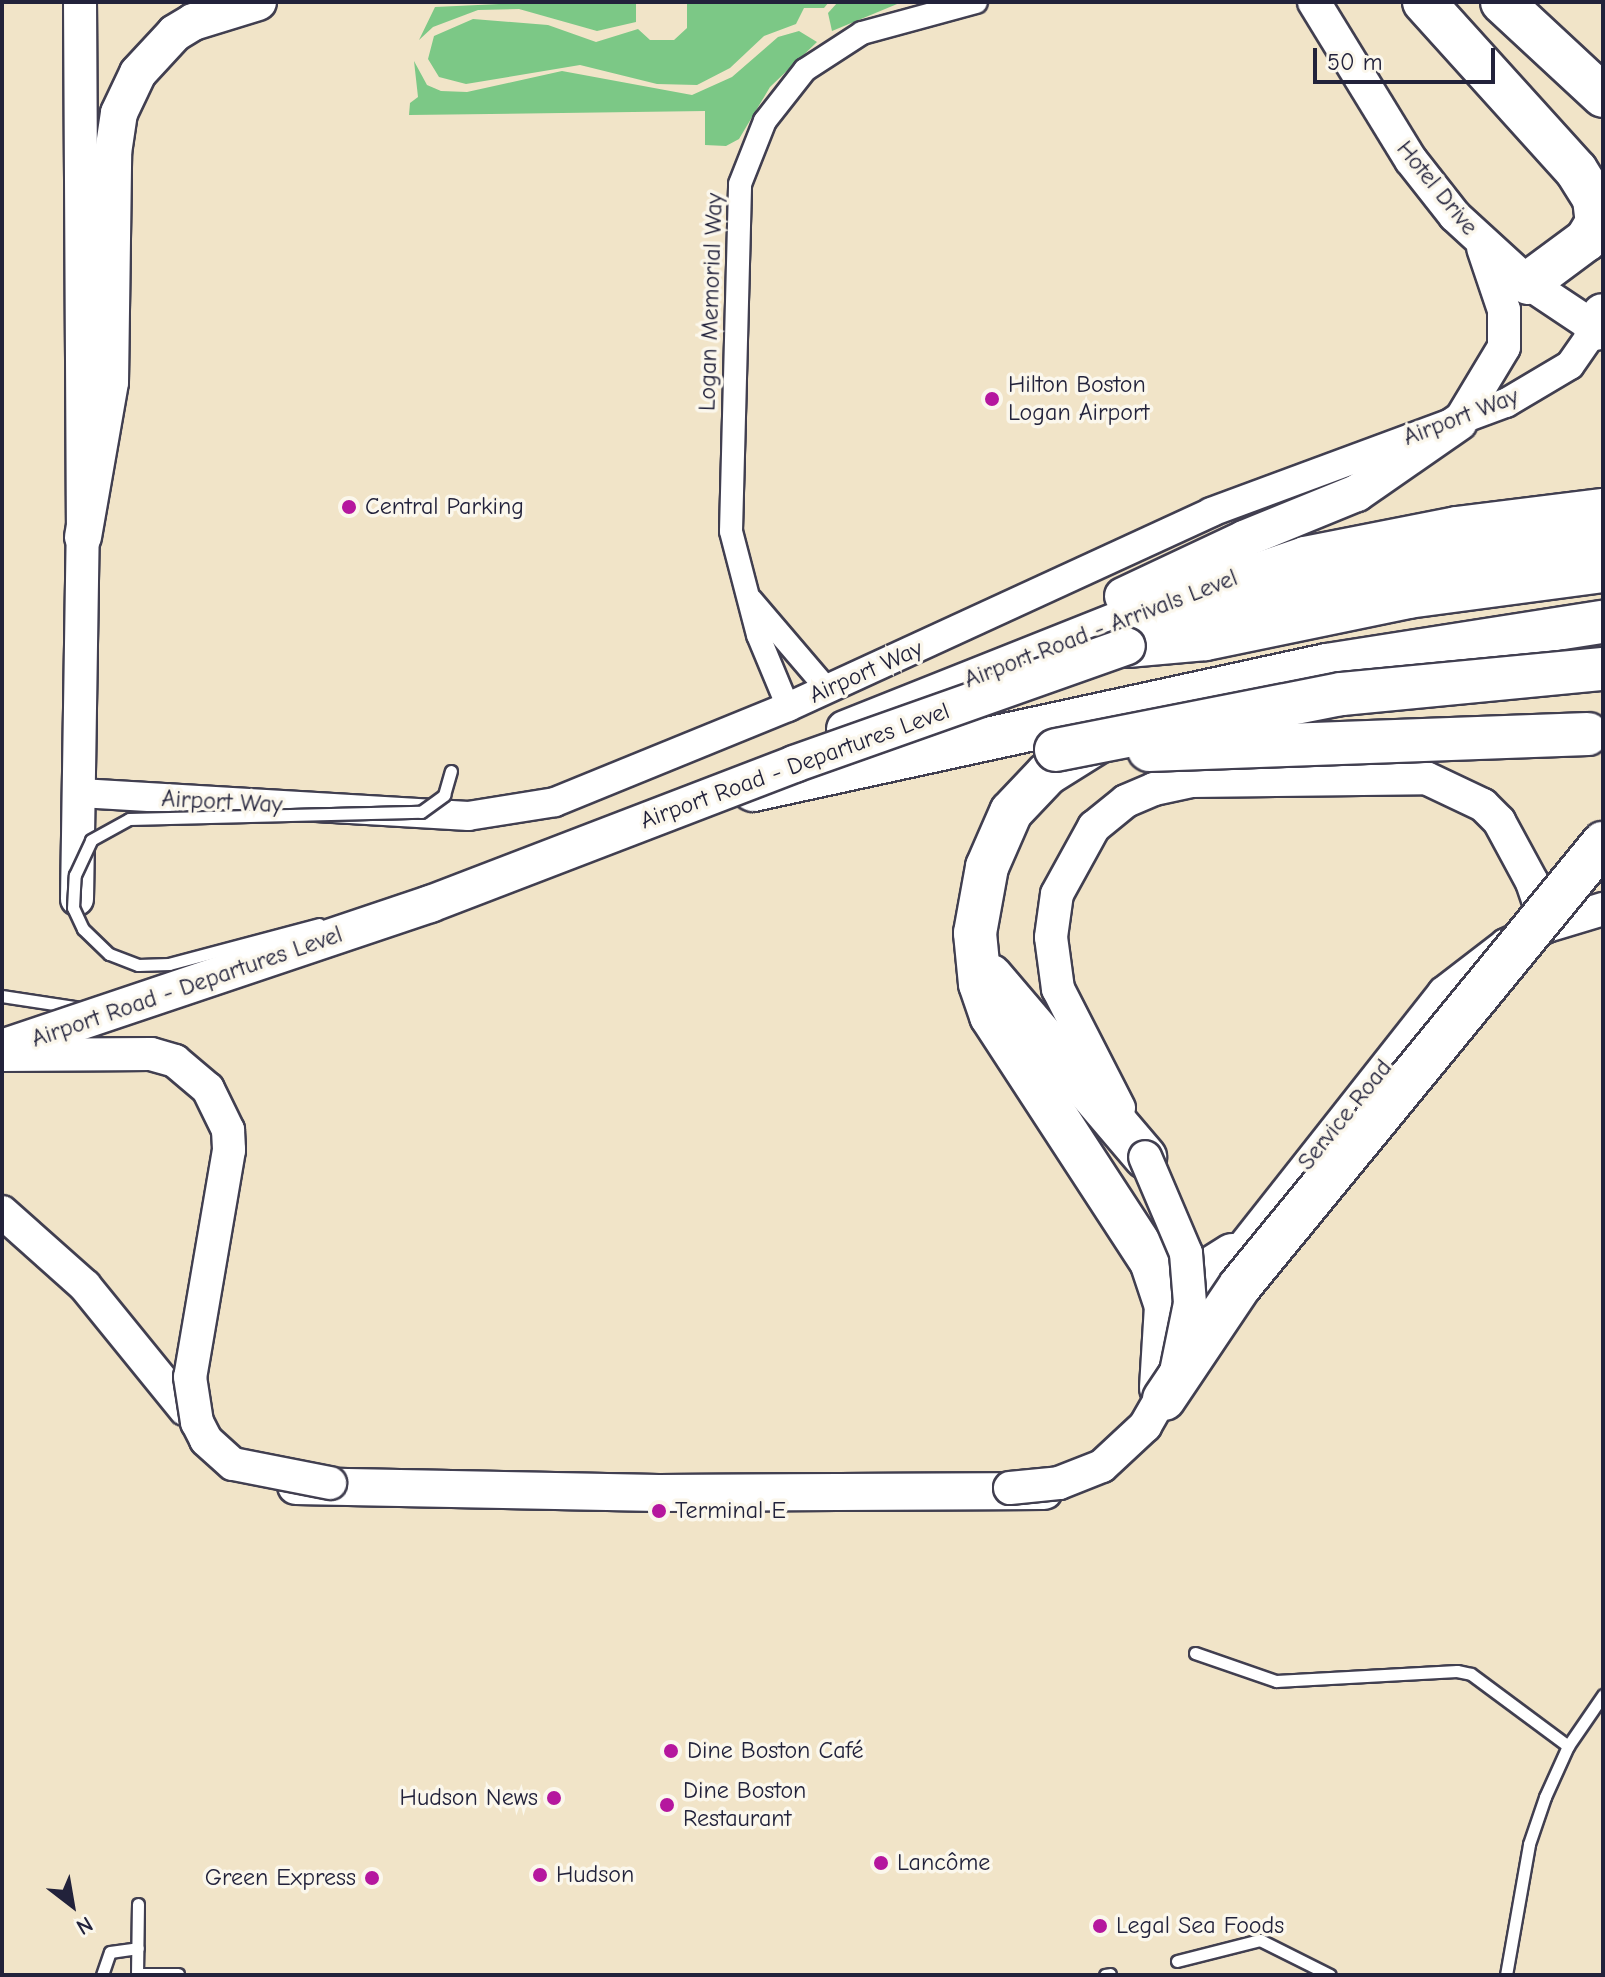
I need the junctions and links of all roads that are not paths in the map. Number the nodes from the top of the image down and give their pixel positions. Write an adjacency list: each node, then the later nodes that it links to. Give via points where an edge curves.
1 (68, 2): 8 (main road)
2 (80, 2): 8 (main road)
3 (258, 2): 18 (main road, via 193,22 175,33 147,61 124,99 113,153 110,382)
4 (976, 2): 21 (street, Logan Memorial Way, via 892,22 832,51 805,70 781,99 750,151 735,218 731,531)
5 (1314, 2): 13 (main road, Hotel Drive, via 1411,160)
6 (1502, 2): 9 (highway)
7 (1436, 14): 12 (highway, via 1483,52); 14 (highway, via 1580,175 1596,205 1597,222 1586,240)
8 (78, 57): 18 (main road)
9 (1558, 59): 10 (highway); 11 (highway)
10 (1603, 96)
11 (1603, 121)
12 (1603, 173)
13 (1480, 241): 14 (main road, Hotel Drive); 16 (main road, via 1499,289 1506,330 1496,364)
14 (1528, 283): 15 (main road, Hotel Drive)
15 (1600, 326): 16 (street, Airport Way, via 1555,376)
16 (1459, 422): 24 (main road, via 1357,493 1134,590); 26 (street, Airport Way, via 1351,456 1211,512)
17 (1603, 507): 24 (main road, Airport Road - Arrivals Level, via 1478,522 1291,559)
18 (83, 537): 32 (main road)
19 (1603, 538): 23 (main road, Airport Road - Departures Level, via 1349,575)
20 (1603, 571): 23 (highway, via 1361,606 1206,639)
21 (746, 595): 26 (street, Logan Memorial Way); 28 (street, Logan Memorial Way)
22 (1603, 622): 27 (highway, via 1442,644)
23 (1127, 646): 33 (main road, Airport Road - Departures Level, bridge)
24 (1015, 660): 33 (main road, Airport Road - Arrivals Level)
25 (1603, 669): 30 (highway, bridge, via 1342,694)
26 (828, 690): 28 (street, Airport Way)
27 (1193, 693): 33 (highway); 39 (highway, via 1062,764 1018,804 987,867 976,915)
28 (788, 707): 32 (street, Airport Way, via 584,791 535,807 468,816)
29 (1596, 733): 30 (highway, bridge)
30 (1056, 750): 33 (highway, bridge)
31 (451, 771): 35 (lane, bridge, via 444,795 421,812 129,819 88,844 72,895 76,917 93,941 116,958 138,965 169,964 296,928)
32 (80, 793): 37 (main road, via 77,904 88,930 106,952 126,962 152,966)
33 (644, 816): 35 (main road, Airport Road - Departures Level, bridge); 37 (main road, Airport Road - Arrivals Level)
34 (1603, 843): 47 (highway, bridge, via 1240,1286)
35 (430, 904): 42 (main road, Airport Road - Departures Level, bridge)
36 (1603, 909): 38 (main road, Service Road)
37 (374, 920): 41 (main road, Airport Road - Arrivals Level)
38 (1547, 926): 43 (main road, via 1532,882 1499,821 1483,805 1426,778 1191,781 1126,801 1094,827 1072,859 1057,894 1051,960 1073,1020); 45 (main road, Service Road, via 1474,966 1444,993)
39 (977, 955): 43 (highway); 46 (highway, via 984,999 995,1023)
40 (2, 996): 41 (lane)
41 (118, 1012): 42 (main road, Airport Road - Arrivals Level)
42 (6, 1048): 47 (main road, bridge, via 151,1054 175,1061 208,1089 228,1130 229,1150 190,1377 191,1401 206,1440 233,1464 251,1470 365,1484 1010,1488 1059,1483 1102,1466 1145,1426); 48 (main road, via 150,1057 174,1064 198,1081 224,1122 230,1144 228,1173)
43 (1145, 1157): 47 (main road, bridge, via 1177,1224 1189,1280 1187,1330)
44 (2, 1212): 48 (main road, via 85,1286)
45 (1232, 1255): 46 (highway, via 1186,1278); 47 (main road, Service Road)
46 (1151, 1261): 47 (highway, via 1167,1322)
47 (1162, 1398): 48 (main road, via 1110,1464 1061,1489 1023,1492 622,1493 285,1486 242,1476 220,1464 192,1428)
48 (185, 1409)
49 (1195, 1653): 51 (lane, via 1276,1681 1457,1671 1496,1691)
50 (1603, 1695): 51 (lane)
51 (1568, 1746): 59 (lane, via 1529,1844)
52 (138, 1904): 53 (lane)
53 (138, 1948): 55 (lane); 57 (lane, via 110,1952)
54 (1177, 1961): 58 (lane, via 1260,1940)
55 (137, 1974): 56 (lane)
56 (178, 1974)
57 (102, 1975)
58 (1330, 1975)
59 (1506, 1975)

